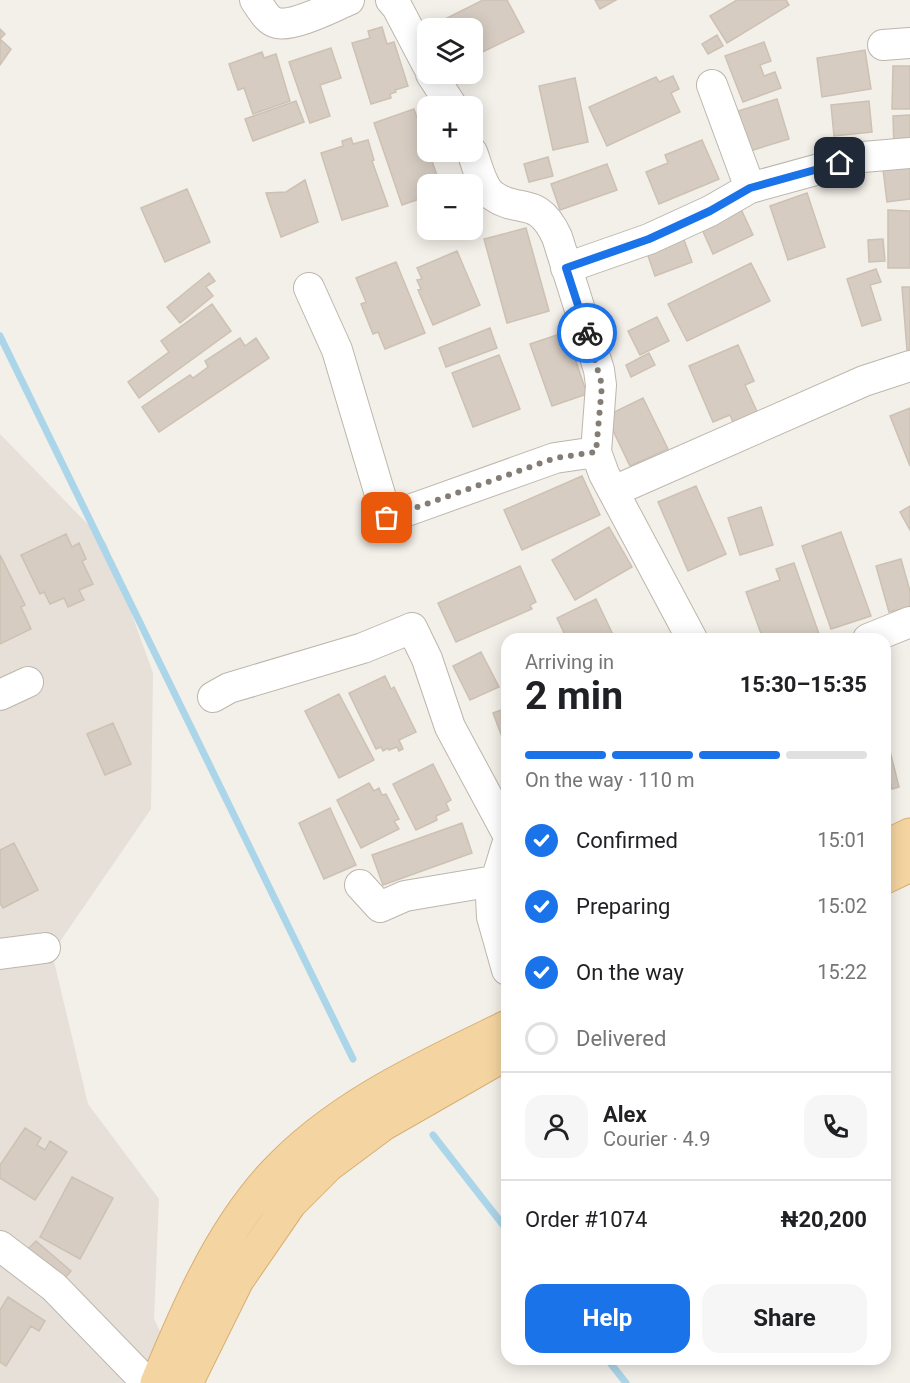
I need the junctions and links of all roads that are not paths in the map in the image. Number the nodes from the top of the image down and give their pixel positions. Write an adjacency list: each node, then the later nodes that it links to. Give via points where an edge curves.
1 (255, 0): 2 (street, via 276,24 290,23)
2 (349, 0)
3 (391, 0): 4 (street)
4 (417, 45)
5 (712, 85): 8 (street)
6 (910, 153): 8 (street, via 863,157)
7 (476, 162): 9 (street, via 486,188 494,196 539,211 551,224)
8 (750, 188): 9 (street, via 649,239)
9 (566, 268): 12 (street, via 602,385)
10 (309, 288): 12 (street, via 337,350 387,518 555,458)
11 (910, 366): 13 (street, via 864,381)
12 (596, 452): 13 (street)
13 (614, 491): 15 (street)
14 (910, 622): 16 (street)
15 (689, 633)
16 (883, 633)
17 (28, 682): 18 (street)
18 (0, 695)
19 (213, 697): 20 (street, via 229,688 363,648 412,628 450,727)
20 (501, 823)
21 (910, 835): 22 (main road)
22 (891, 844)
23 (501, 862): 26 (street)
24 (910, 865): 25 (main road)
25 (891, 874)
26 (494, 881): 27 (street, via 405,896 380,907); 29 (street, via 492,917)
27 (360, 885)
28 (45, 948): 30 (street)
29 (501, 949)
30 (0, 954)
31 (501, 1030): 35 (main road, via 369,1098 312,1137 273,1174 212,1264)
32 (501, 1056): 36 (main road, via 383,1124 328,1165 290,1203 237,1280)
33 (0, 1246): 34 (street, via 54,1287)
34 (147, 1383)
35 (157, 1383)
36 (186, 1383)

